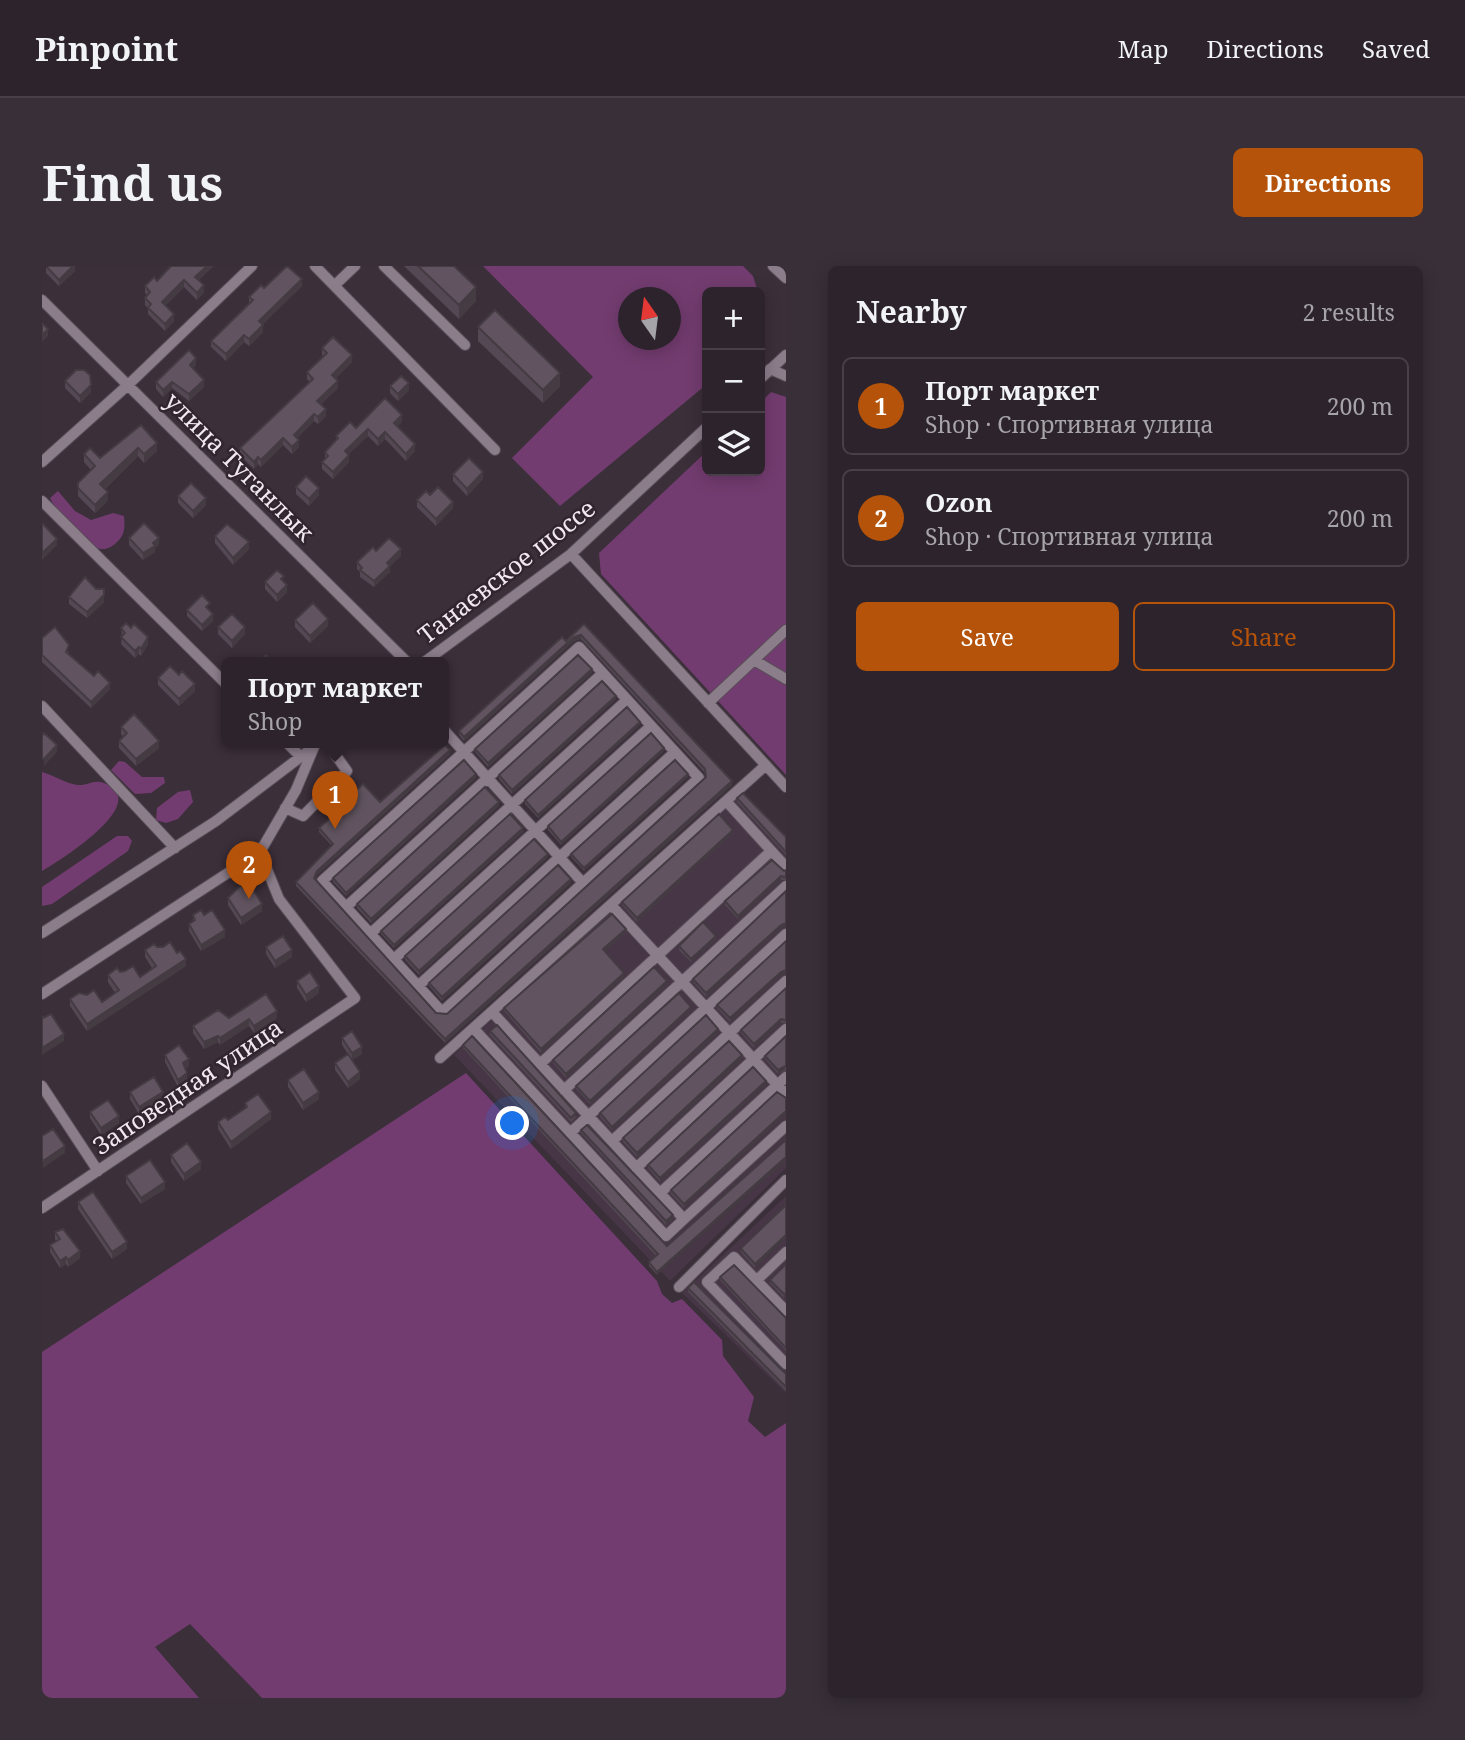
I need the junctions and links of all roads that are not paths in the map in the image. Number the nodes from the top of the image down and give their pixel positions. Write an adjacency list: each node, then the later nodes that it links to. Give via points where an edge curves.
1 (252, 266): 14 (street)
2 (315, 266): 7 (street)
3 (355, 266): 7 (street)
4 (384, 266): 9 (street)
5 (773, 266): 6 (street)
6 (786, 278)
7 (335, 285): 16 (street)
8 (42, 300): 14 (street, улица Туганлык)
9 (465, 345)
10 (786, 355): 11 (street)
11 (770, 369): 12 (street); 13 (street)
12 (765, 374)
13 (786, 376)
14 (128, 385): 17 (street); 21 (street, улица Туганлык)
15 (702, 432): 19 (street, Танаевское шоссе)
16 (495, 450)
17 (42, 462)
18 (42, 501): 25 (street)
19 (571, 554): 22 (street, Танаевское шоссе); 28 (street)
20 (786, 630): 23 (street)
21 (402, 657)
22 (431, 657)
23 (754, 660): 26 (street); 28 (street)
24 (603, 673): 27 (street); 36 (street, via 579,647); 40 (street)
25 (221, 679)
26 (786, 679)
27 (627, 700): 30 (street); 43 (street)
28 (708, 703): 39 (street)
29 (42, 706): 46 (street)
30 (651, 726): 37 (street); 45 (street)
31 (449, 737): 36 (street)
32 (292, 748): 38 (street)
33 (312, 748): 38 (street)
34 (315, 748): 44 (street)
35 (331, 748): 44 (street, via 347,771 303,816)
36 (463, 752): 40 (street); 54 (street, via 322,881)
37 (675, 752): 49 (street); 51 (street, via 699,778)
38 (301, 757): 46 (street)
39 (766, 765): 41 (street); 42 (street)
40 (487, 778): 43 (street); 54 (street)
41 (786, 787)
42 (726, 802): 47 (street); 53 (street)
43 (512, 805): 45 (street); 56 (street)
44 (285, 808): 48 (street)
45 (536, 831): 49 (street); 59 (street)
46 (175, 848): 55 (street)
47 (771, 851): 50 (street); 58 (street)
48 (260, 852): 63 (street); 81 (street, Заповедная улица, via 279,899 355,998)
49 (559, 857): 51 (street); 62 (street)
50 (786, 867)
51 (583, 883): 62 (street, via 442,1012)
52 (786, 886): 61 (street)
53 (611, 905): 58 (street); 65 (street)
54 (346, 906): 56 (street)
55 (43, 932)
56 (371, 933): 59 (street)
57 (786, 934): 64 (street)
58 (658, 956): 61 (street); 71 (street)
59 (394, 959): 62 (street)
60 (786, 981): 68 (street)
61 (682, 982): 64 (street); 74 (street)
62 (418, 986)
63 (42, 994)
64 (706, 1008): 68 (street); 76 (street)
65 (492, 1012): 66 (street); 71 (street)
66 (474, 1029): 69 (street); 78 (street)
67 (786, 1029): 70 (street)
68 (730, 1033): 70 (street); 79 (street)
69 (440, 1058)
70 (754, 1059): 72 (street); 80 (street)
71 (540, 1064): 74 (street)
72 (782, 1081): 75 (street); 83 (street)
73 (42, 1086): 81 (street)
74 (564, 1090): 76 (street)
75 (786, 1094)
76 (589, 1116): 78 (street); 79 (street)
77 (786, 1126): 85 (street)
78 (570, 1133): 85 (street, via 666,1236)
79 (612, 1141): 80 (street)
80 (636, 1168): 83 (street)
81 (98, 1171): 84 (street, Заповедная улица)
82 (786, 1180): 88 (street)
83 (660, 1193): 85 (street)
84 (42, 1208)
85 (684, 1219)
86 (786, 1252): 87 (street)
87 (757, 1280): 89 (street); 90 (street, via 734,1257 707,1282)
88 (679, 1287)
89 (785, 1310)
90 (786, 1364)

